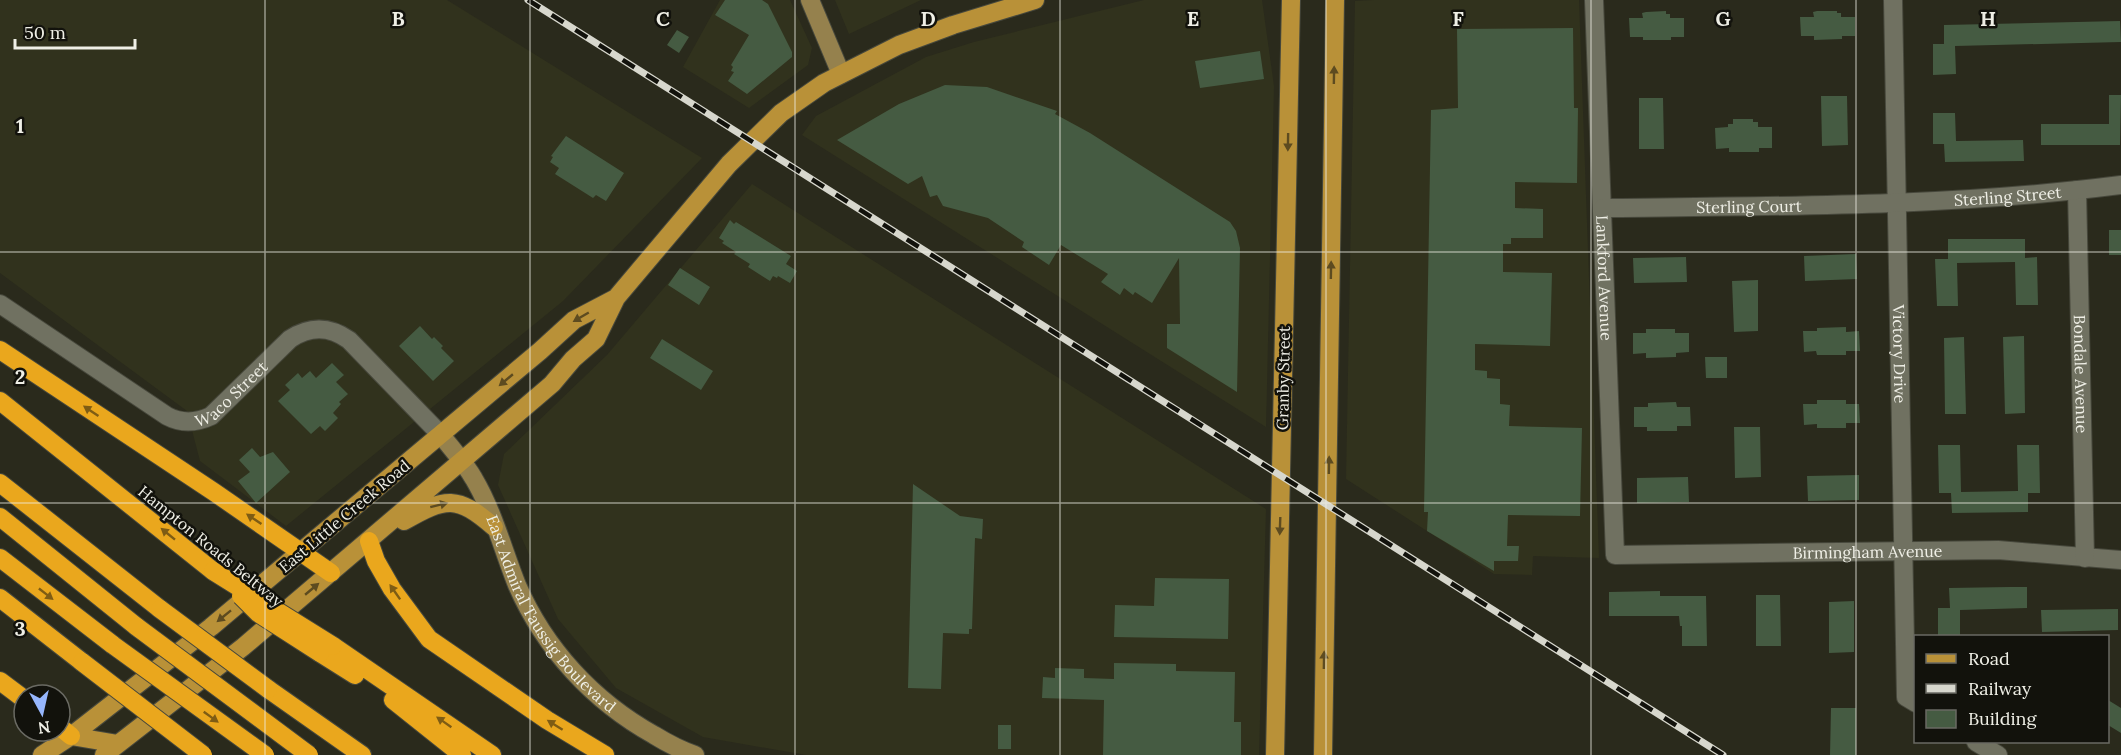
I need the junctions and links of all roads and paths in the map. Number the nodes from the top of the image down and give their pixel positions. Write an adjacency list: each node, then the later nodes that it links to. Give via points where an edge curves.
1 (810, 0): 7 (main road)
2 (1035, 0): 7 (main road, East Little Creek Road, via 899,45)
3 (1291, 0): 45 (main road, Granby Street, one-way to 45)
4 (1335, 0): 46 (main road, one-way to 4)
5 (1594, 0): 11 (street, Lankford Avenue)
6 (1893, 0): 10 (street, Victory Drive)
7 (841, 74): 12 (main road, East Little Creek Road, via 781,113 751,140)
8 (2121, 185): 9 (street, Sterling Street)
9 (2077, 190): 10 (street, Sterling Street); 26 (street, Bondale Avenue)
10 (1896, 204): 11 (street, Sterling Court); 22 (street, Victory Drive)
11 (1603, 208): 24 (street, Lankford Avenue)
12 (616, 298): 16 (main road, East Little Creek Road, one-way to 16, via 574,320); 17 (main road, East Little Creek Road, via 596,339 552,384)
13 (0, 304): 16 (street, Waco Street, via 167,416 188,423 211,416 299,333 333,331 349,340)
14 (0, 350): 23 (highway, one-way to 14)
15 (0, 401): 30 (highway, Hampton Roads Beltway, one-way to 15, bridge, via 213,570)
16 (441, 435): 17 (main road, East Admiral Taussig Boulevard); 23 (main road, East Little Creek Road)
17 (462, 461): 20 (main road, East Admiral Taussig Boulevard); 21 (main road, East Little Creek Road)
18 (0, 483): 40 (highway, bridge, via 160,609)
19 (0, 517): 39 (highway, bridge, via 137,627)
20 (494, 527): 21 (main road, one-way to 20, via 427,508 452,501 478,513); 44 (main road, East Admiral Taussig Boulevard, via 533,616 572,671 639,727)
21 (369, 541): 28 (main road, East Little Creek Road); 43 (highway, one-way to 21, via 429,639 392,589)
22 (1903, 551): 24 (street, Birmingham Avenue); 26 (street, Birmingham Avenue, via 1998,550); 31 (street, Victory Drive, via 1906,697)
23 (302, 552): 28 (highway); 32 (main road, East Little Creek Road, one-way to 32, via 211,627)
24 (1615, 555)
25 (0, 558): 38 (highway, one-way to 38, bridge)
26 (2085, 558): 27 (street, Birmingham Avenue)
27 (2121, 560)
28 (331, 573): 35 (main road, East Little Creek Road, one-way to 28)
29 (0, 598): 37 (highway, bridge)
30 (327, 649): 41 (highway); 42 (highway, one-way to 30)
31 (1914, 702)
32 (72, 728)
33 (72, 734): 35 (main road)
34 (55, 743): 36 (main road, East Little Creek Road)
35 (111, 749)
36 (42, 755)
37 (203, 755)
38 (264, 755)
39 (309, 755)
40 (362, 755)
41 (462, 755)
42 (492, 755)
43 (605, 755)
44 (695, 755)
45 (1275, 755)
46 (1323, 755)

